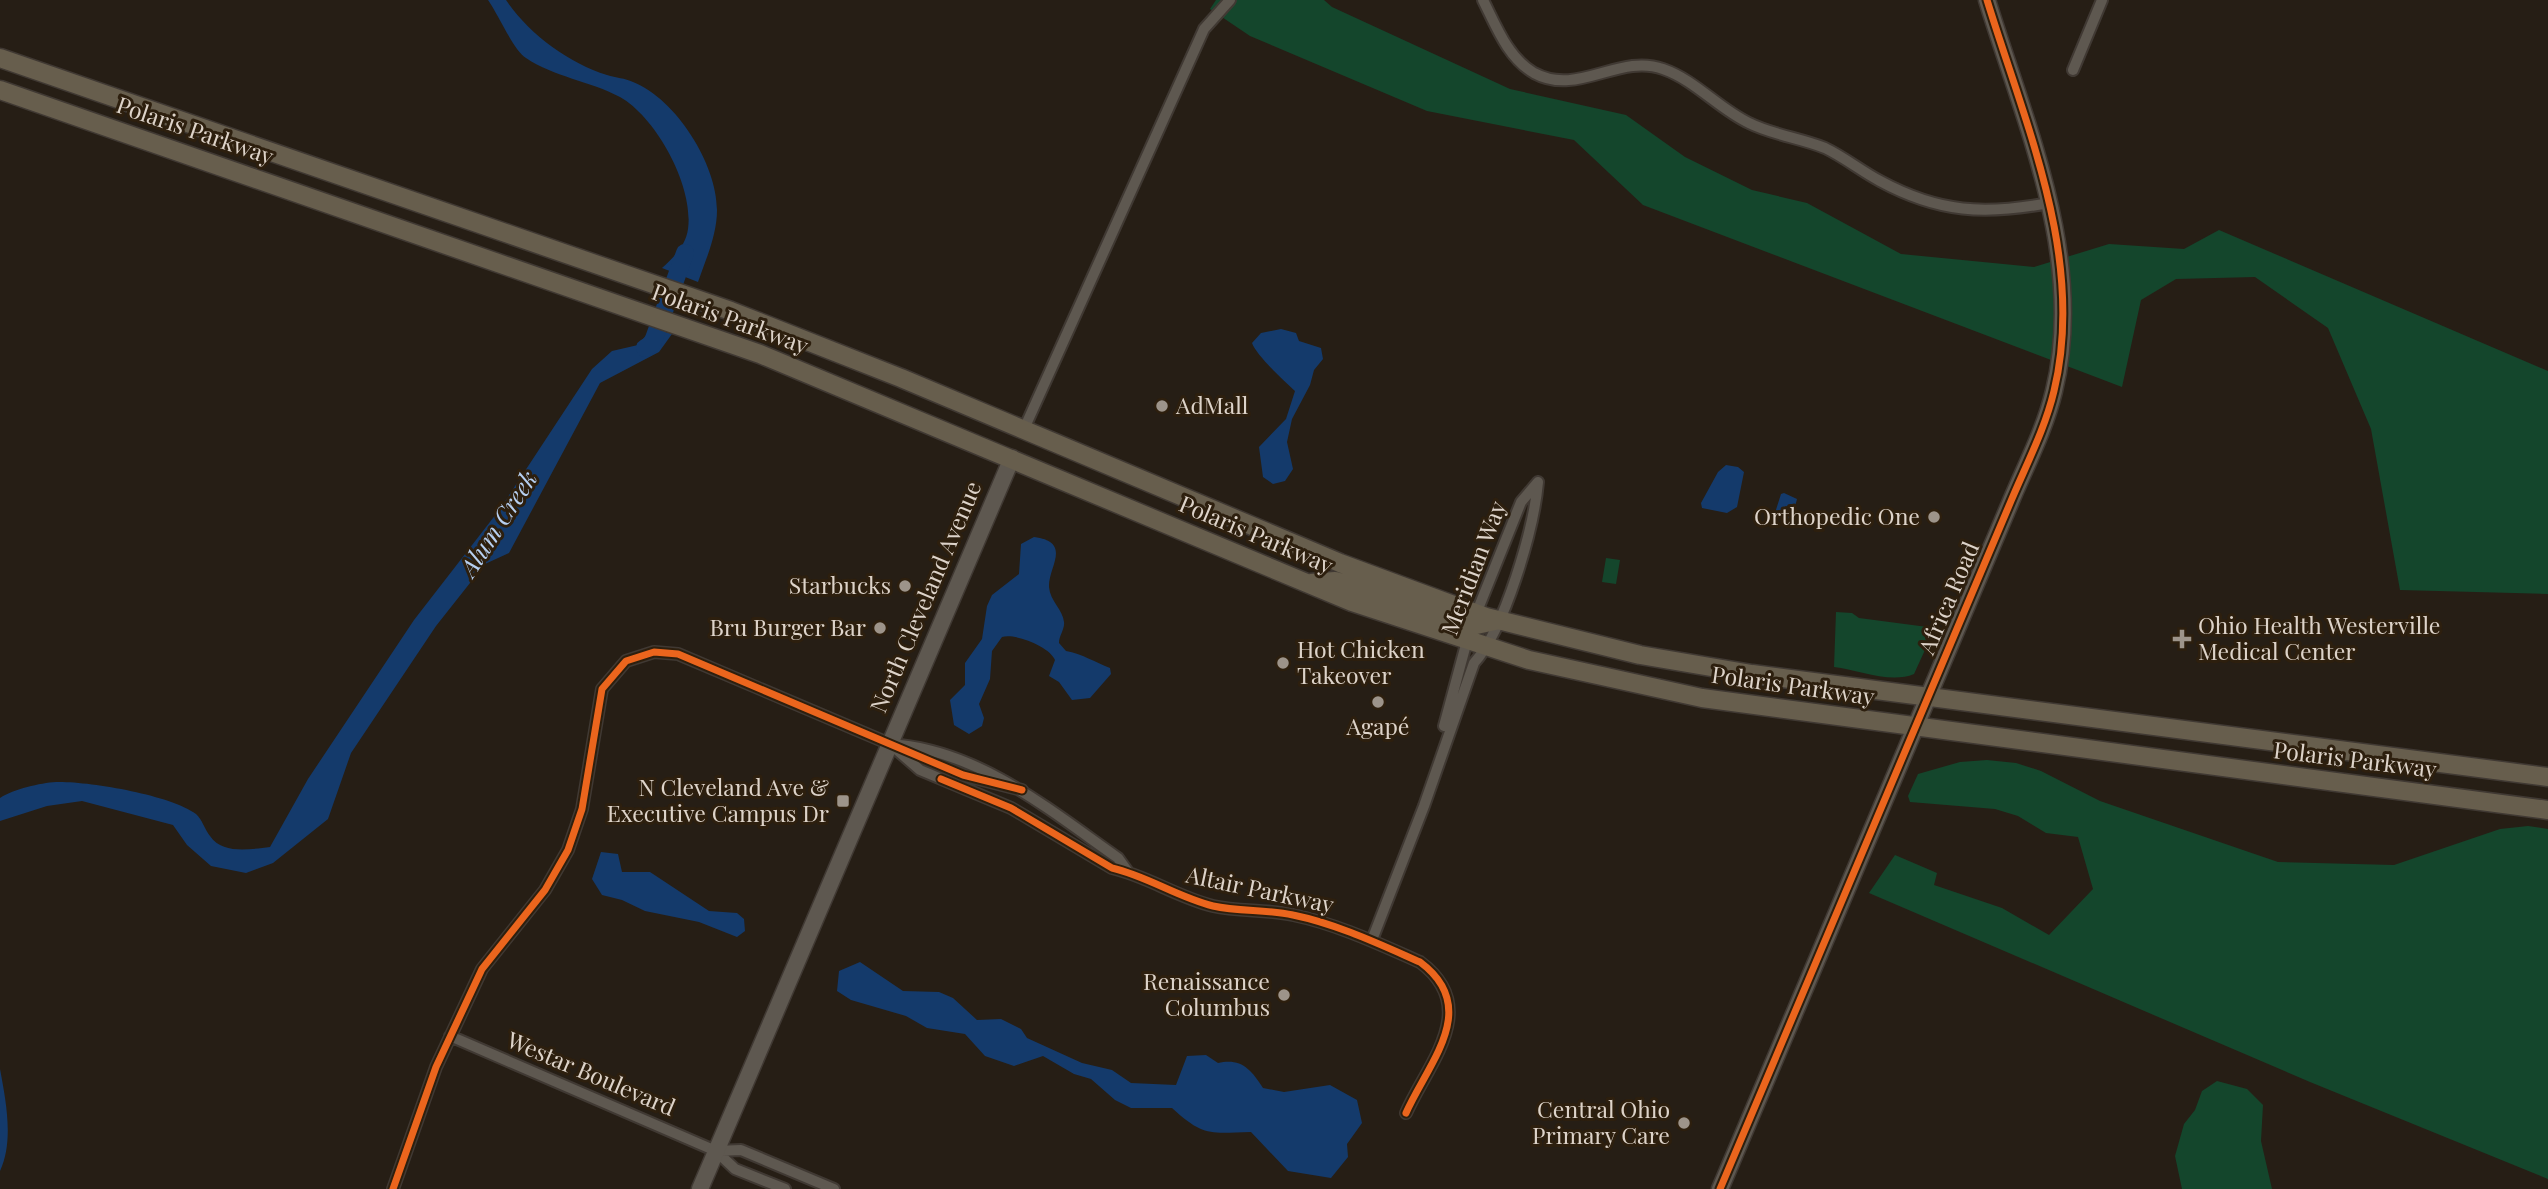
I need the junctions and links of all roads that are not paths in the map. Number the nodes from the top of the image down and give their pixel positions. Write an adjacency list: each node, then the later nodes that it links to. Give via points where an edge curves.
1 (1230, 0): 9 (street, North Cleveland Avenue, via 1203,29)
2 (1483, 0): 8 (street, via 1520,63 1547,79 1578,80 1646,65 1664,69 1748,123 1825,148 1906,195 1979,212)
3 (1987, 0): 8 (street, Africa Road)
4 (2102, 0): 6 (street)
5 (0, 58): 9 (main road, Polaris Parkway, via 707,302)
6 (2073, 70)
7 (0, 90): 10 (main road, Polaris Parkway, via 773,359)
8 (2049, 203): 14 (street, Africa Road, via 2062,301 2054,391)
9 (1024, 429): 10 (main road, North Cleveland Avenue); 12 (main road, Polaris Parkway, via 1340,563)
10 (1012, 458): 12 (main road, Polaris Parkway, via 1307,583 1342,583); 16 (street, North Cleveland Avenue)
11 (1497, 620): 12 (main road); 12 (street, Meridian Way, via 1530,529 1538,482 1521,502); 13 (street, Meridian Way); 14 (main road, Polaris Parkway, via 1640,655)
12 (1471, 627): 13 (main road, Polaris Parkway); 17 (street, Meridian Way, via 1443,727)
13 (1488, 648): 15 (main road, Polaris Parkway, via 1638,686); 17 (street, Meridian Way, via 1474,663)
14 (1928, 697): 15 (street, Africa Road); 18 (main road, Polaris Parkway)
15 (1915, 727): 19 (main road, Polaris Parkway); 29 (street, Africa Road)
16 (890, 744): 20 (street, Altair Parkway, via 920,770 1011,808 1112,868); 20 (street, Altair Parkway, via 929,748 1022,790 1118,858); 22 (street, via 678,654 654,652 626,661 609,677 597,702 582,810 568,850 545,890 482,969); 24 (street, North Cleveland Avenue)
17 (1440, 757): 21 (street, Meridian Way)
18 (2548, 777)
19 (2548, 810)
20 (1128, 872): 21 (street, Altair Parkway, via 1191,900 1291,914)
21 (1372, 940): 23 (street, Altair Parkway, via 1428,968 1448,1005 1445,1042)
22 (450, 1036): 24 (street, Westar Boulevard); 25 (street, via 414,1123)
23 (1405, 1113)
24 (716, 1151): 26 (street, North Cleveland Avenue); 27 (street, Westar Boulevard, via 735,1169); 28 (street, Westar Boulevard, via 741,1150)
25 (394, 1189)
26 (700, 1189)
27 (785, 1189)
28 (834, 1189)
29 (1720, 1189)

